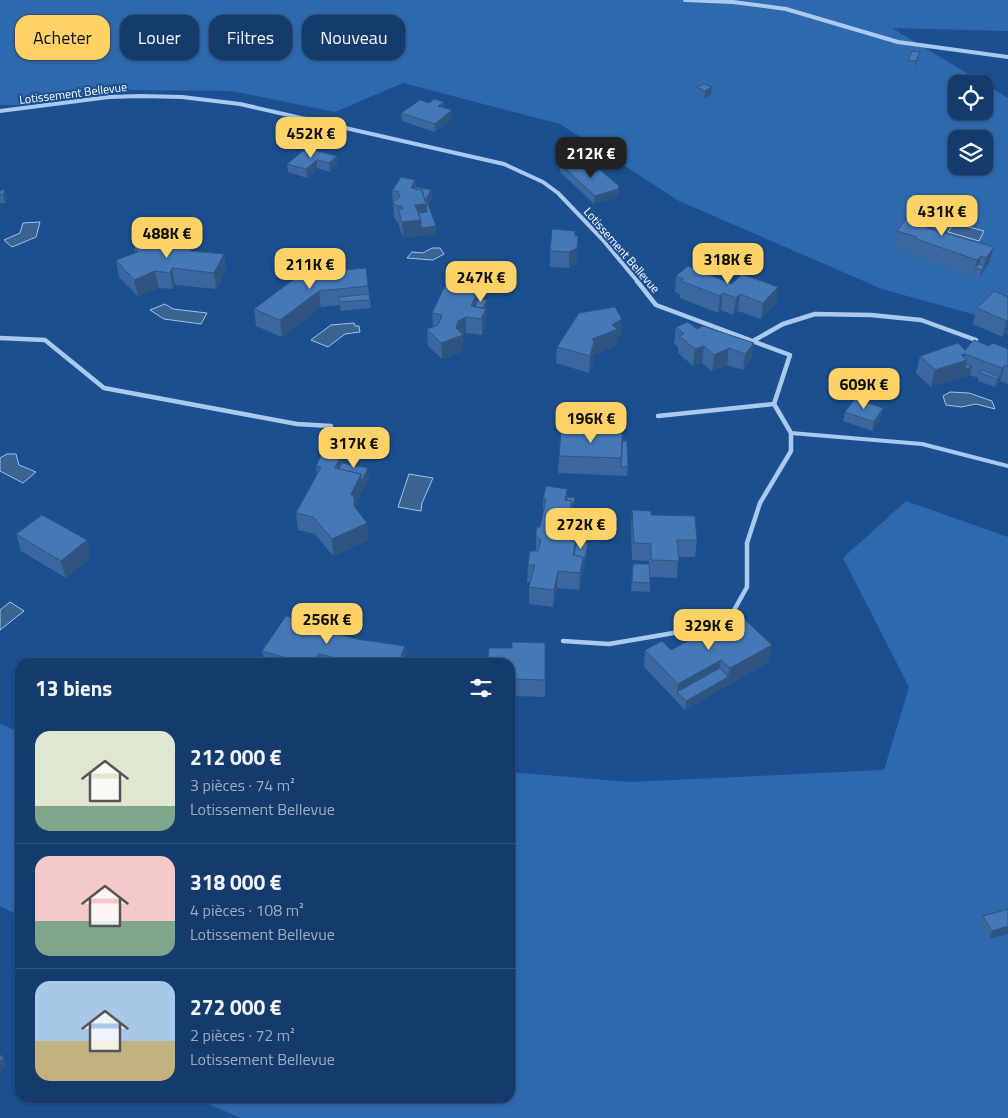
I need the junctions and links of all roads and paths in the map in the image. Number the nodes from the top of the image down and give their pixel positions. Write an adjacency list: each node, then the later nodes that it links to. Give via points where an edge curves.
1 (685, 0): 2 (street, via 786,9 898,42)
2 (1008, 57)
3 (0, 112): 6 (street, Lotissement Bellevue, via 124,96 198,97 504,164 558,193 603,240 656,305)
4 (0, 338): 9 (street, via 45,340 104,388 288,423)
5 (976, 340): 6 (street, via 921,320 814,314 783,324)
6 (753, 341): 7 (street, Lotissement Bellevue, via 790,355)
7 (774, 404): 8 (street); 10 (street)
8 (658, 416)
9 (331, 426)
10 (790, 433): 11 (lane, via 922,444); 12 (street, via 792,451 760,503 747,543 747,587 733,612 691,630 609,644)
11 (1008, 466)
12 (563, 640)

